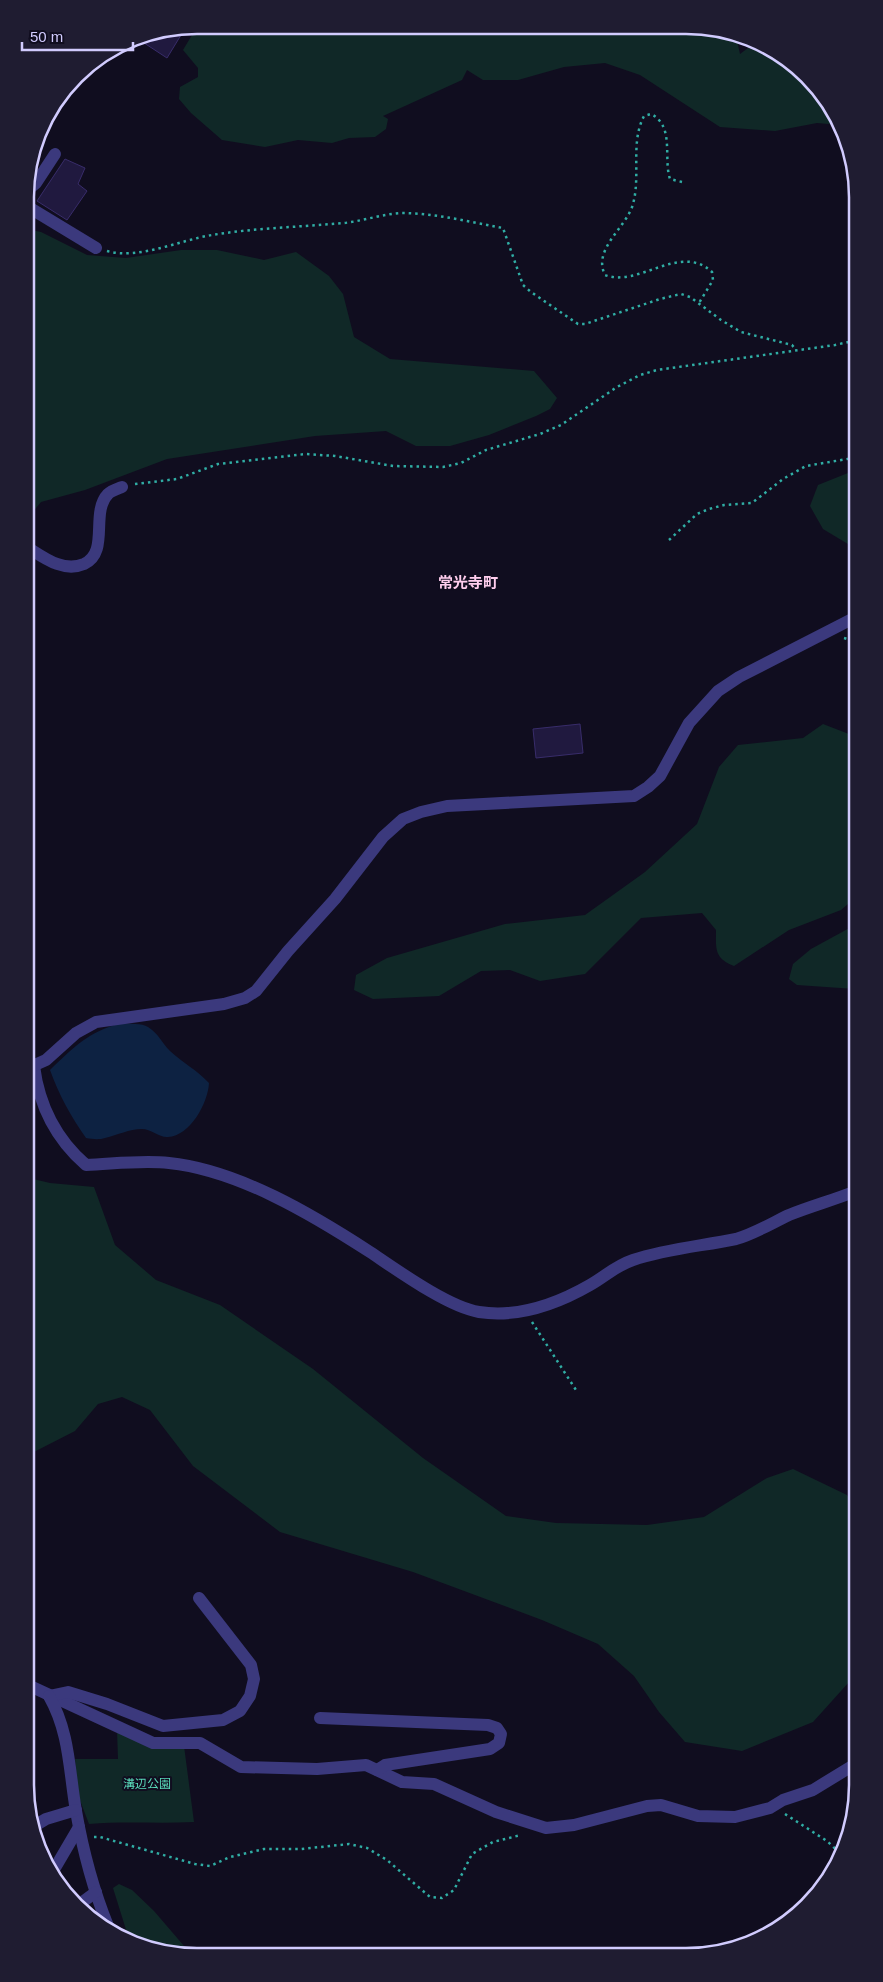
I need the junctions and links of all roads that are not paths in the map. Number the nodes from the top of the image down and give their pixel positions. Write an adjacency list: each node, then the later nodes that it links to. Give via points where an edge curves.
1 (55, 154): 2 (street)
2 (34, 184)
3 (34, 211): 4 (street)
4 (96, 248)
5 (122, 487): 6 (street, via 108,494 101,507 97,549 93,558 74,566 64,566)
6 (34, 551)
7 (849, 621): 8 (street, via 718,691 689,723 660,776 634,796 448,806 402,818 256,991 224,1004 96,1022 76,1033 46,1060)
8 (34, 1066)
9 (34, 1077): 10 (street, via 42,1105 54,1126 70,1151 86,1165 169,1163 226,1177 266,1193 447,1299 476,1312 506,1315 525,1311 580,1290 612,1269 634,1260 738,1238 790,1214)
10 (849, 1193)
11 (199, 1598): 13 (street, via 251,1665 254,1679 250,1696 240,1711 223,1720 163,1726 68,1692)
12 (34, 1688): 13 (street)
13 (49, 1696): 16 (street, via 153,1743 200,1743 241,1767 316,1769 366,1765); 17 (street, via 66,1738)
14 (320, 1718): 16 (street, via 488,1725 502,1734 499,1743 490,1749 385,1765)
15 (849, 1768): 16 (street, via 813,1790 770,1808 735,1817 698,1816 661,1806 646,1806 574,1825 546,1828 496,1812 434,1784 402,1782)
16 (377, 1770)
17 (76, 1810): 18 (street); 19 (street)
18 (38, 1824)
19 (80, 1833): 20 (street); 21 (street, via 85,1861)
20 (56, 1867)
21 (96, 1892): 22 (street); 23 (street)
22 (83, 1901)
23 (106, 1921)

